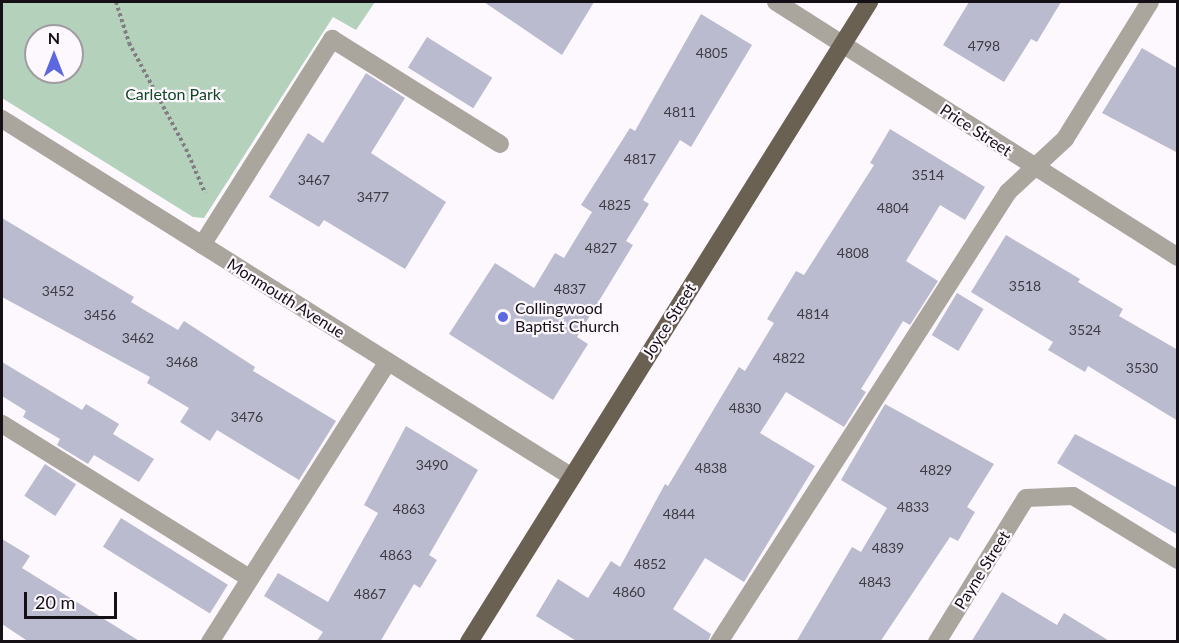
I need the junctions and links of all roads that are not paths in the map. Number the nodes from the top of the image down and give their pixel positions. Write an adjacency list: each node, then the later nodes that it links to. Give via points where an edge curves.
1 (776, 2): 4 (street, Price Street)
2 (869, 2): 4 (main road, Joyce Street)
3 (1150, 2): 7 (street, via 1065,139)
4 (843, 44): 7 (street, Price Street); 12 (main road, Joyce Street)
5 (2, 119): 8 (street, Monmouth Avenue)
6 (500, 144): 8 (street, via 332,39)
7 (1033, 166): 9 (street, Price Street); 17 (street, via 1008,192)
8 (202, 245): 10 (street, Monmouth Avenue)
9 (1178, 256)
10 (388, 362): 12 (street, Monmouth Avenue); 14 (street)
11 (2, 424): 14 (street)
12 (572, 477): 16 (main road, Joyce Street)
13 (1178, 560): 18 (street, Payne Street, via 1073,496 1026,498)
14 (249, 578): 15 (street)
15 (210, 642)
16 (469, 642)
17 (719, 642)
18 (937, 642)

